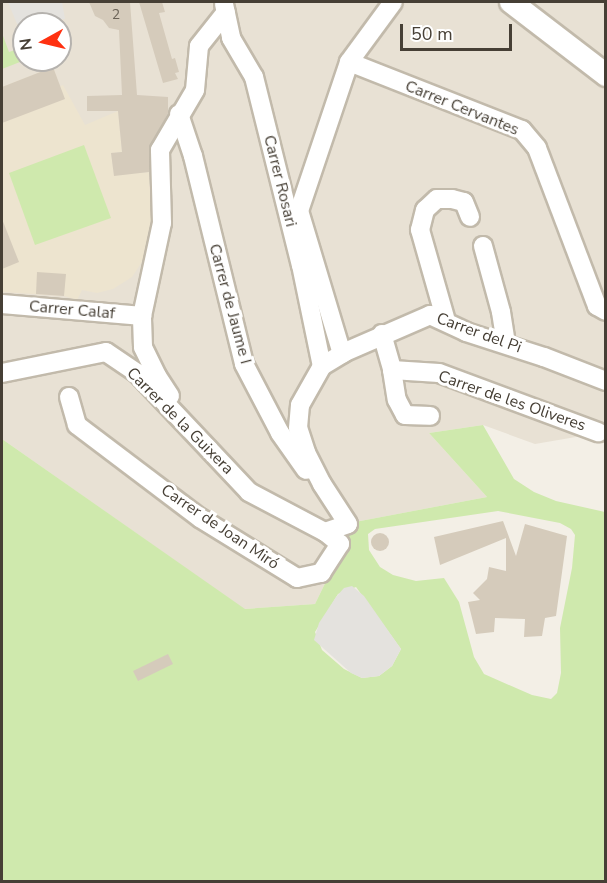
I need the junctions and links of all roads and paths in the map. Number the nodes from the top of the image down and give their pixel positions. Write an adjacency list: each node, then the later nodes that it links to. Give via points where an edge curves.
1 (393, 2): 4 (street)
2 (511, 2): 5 (street)
3 (224, 7): 6 (street, via 199,46 195,90); 16 (street, Carrer Rosari, via 231,38 254,77 302,265)
4 (349, 62): 10 (street, Carrer Cervantes, via 522,130 537,148 597,306); 15 (street, via 299,211)
5 (606, 75)
6 (179, 114): 11 (street, via 160,150 162,223); 24 (street, Carrer de Jaume I, via 194,156 244,364 280,433)
7 (470, 217): 12 (street, via 464,202 437,199 425,210 420,230)
8 (483, 246): 14 (street)
9 (2, 304): 11 (street, Carrer Calaf)
10 (606, 311)
11 (142, 316): 22 (street, via 143,347)
12 (446, 321): 13 (street, Carrer del Pi, via 430,315); 14 (street, Carrer del Pi, via 466,332)
13 (382, 334): 15 (street, Carrer del Pi); 17 (street)
14 (506, 344): 19 (street, Carrer del Pi)
15 (342, 354): 16 (street, Carrer del Pi)
16 (322, 366): 24 (street, via 300,405 298,428 322,484)
17 (392, 370): 21 (street, via 397,400 405,415); 23 (street, Carrer de les Oliveres, via 439,374)
18 (2, 373): 22 (street, Carrer de la Guixera, via 106,352 137,373)
19 (606, 381)
20 (69, 397): 25 (street, Carrer de Joan Miró, via 76,425 201,518 297,578 321,573 340,544)
21 (430, 416)
22 (186, 426): 25 (street, Carrer de la Guixera, via 249,492)
23 (597, 432)
24 (338, 508): 25 (street, via 348,524)
25 (325, 532)

